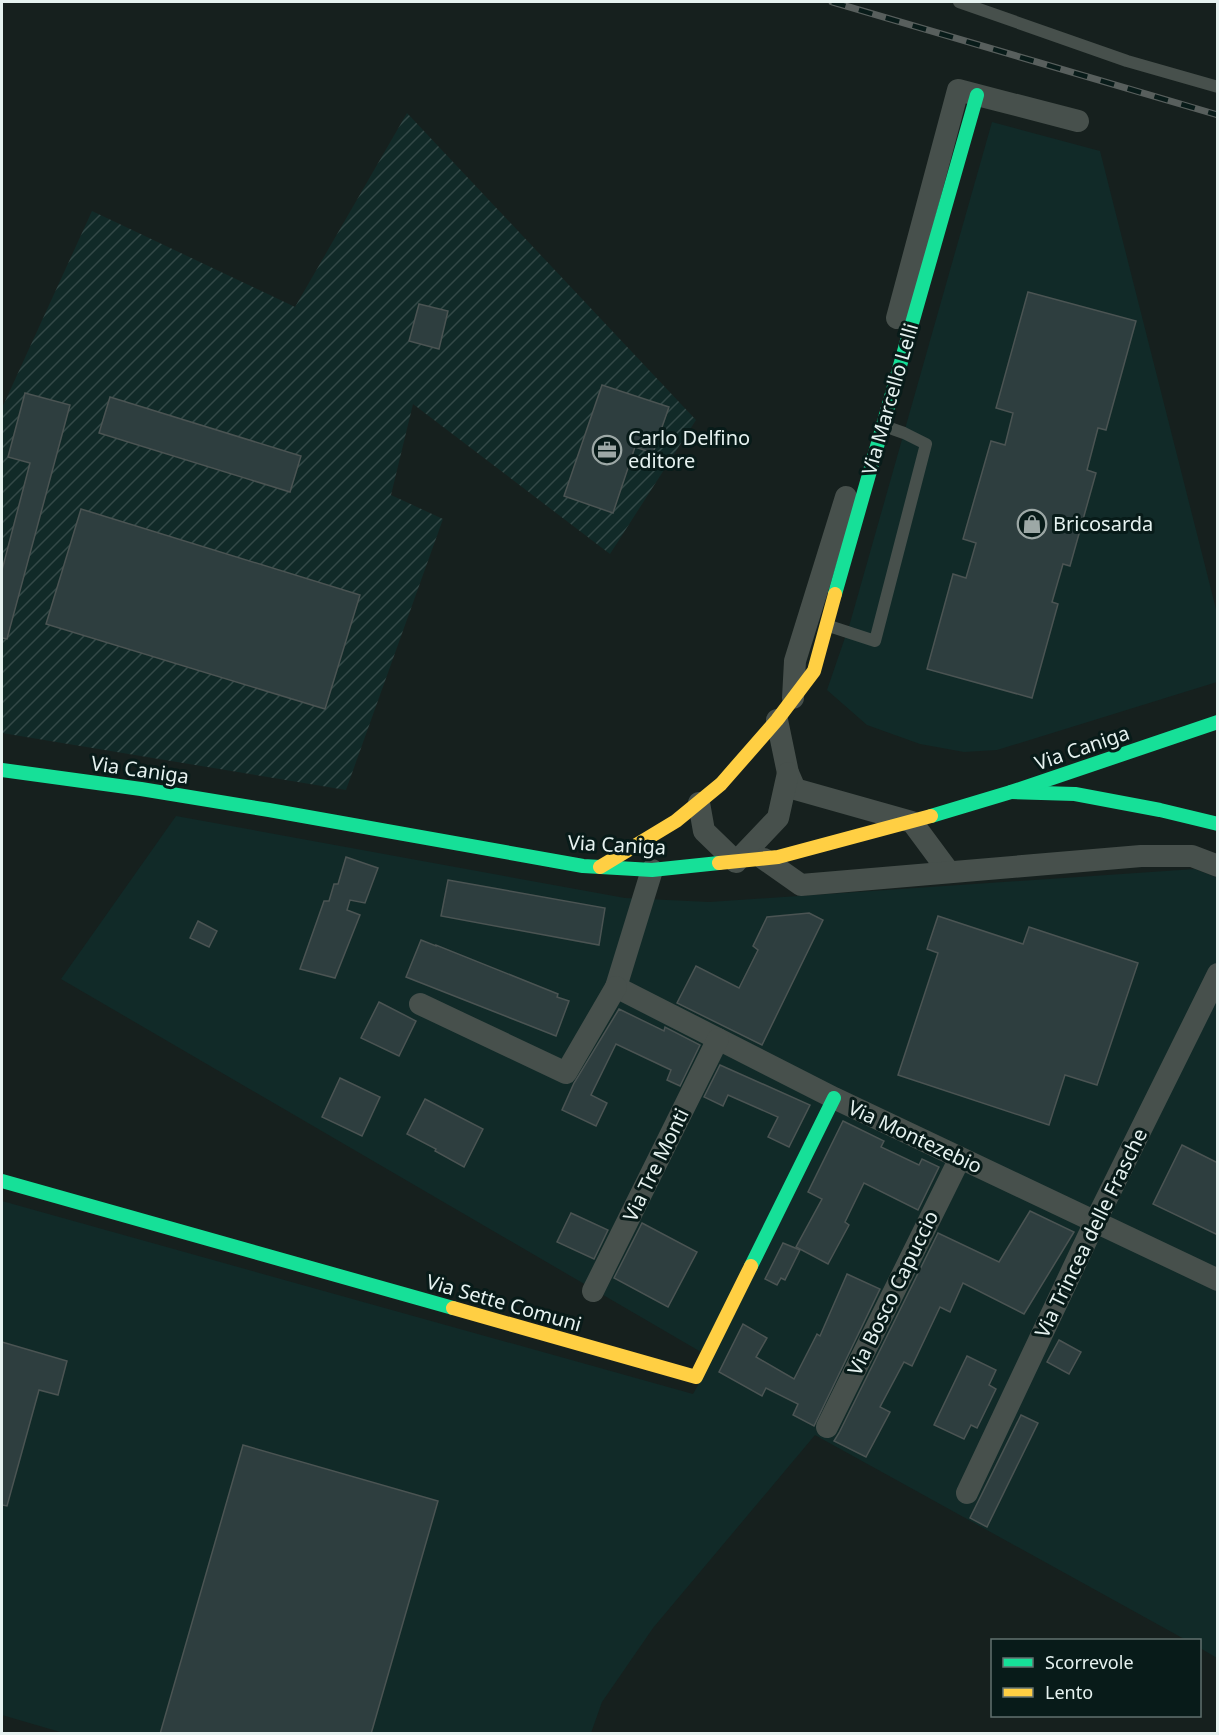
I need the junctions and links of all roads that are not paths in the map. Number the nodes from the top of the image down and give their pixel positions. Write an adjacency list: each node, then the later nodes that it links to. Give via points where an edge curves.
1 (959, 2): 2 (lane, via 1127,61)
2 (1218, 87)
3 (1078, 121): 4 (street, Via Marcello Lelli, via 968,93)
4 (876, 423): 5 (street, Via Marcello Lelli); 5 (lane, via 926,444 875,641)
5 (817, 621): 6 (street, Via Marcello Lelli, via 795,662)
6 (793, 698): 7 (main road, Via Marcello Lelli)
7 (777, 720): 10 (street); 12 (main road, Via Marcello Lelli, via 721,784)
8 (1218, 722): 11 (main road, Via Caniga)
9 (2, 770): 18 (main road, Via Caniga, via 165,792)
10 (788, 773): 13 (street, via 795,789); 16 (street, via 778,818)
11 (1011, 792): 13 (main road, Via Caniga); 14 (main road, via 1075,794)
12 (699, 803): 16 (street, via 704,831); 18 (main road, Via Marcello Lelli)
13 (912, 822): 15 (main road, Via Caniga); 20 (street)
14 (1218, 824)
15 (764, 859): 16 (main road, Via Caniga); 20 (street, via 801,885)
16 (736, 862): 19 (main road, Via Caniga)
17 (1218, 866): 20 (street, via 1192,856 1141,856)
18 (600, 867): 19 (main road, Via Caniga)
19 (652, 870): 22 (street)
20 (950, 872)
21 (1218, 974): 28 (street, Via Trincea delle Frasche)
22 (616, 987): 23 (street, via 566,1073); 24 (street, Via Montezebio)
23 (420, 1004)
24 (718, 1039): 25 (street, Via Montezebio); 30 (street, Via Tre Monti)
25 (834, 1098): 26 (street, Via Montezebio); 27 (main road, Via Sette Comuni, via 696,1377)
26 (960, 1158): 28 (street, Via Montezebio); 31 (street, Via Bosco Capuccio)
27 (2, 1181)
28 (1095, 1222): 29 (street, Via Montezebio); 32 (street, Via Trincea delle Frasche)
29 (1218, 1280)
30 (593, 1291)
31 (827, 1427)
32 (967, 1493)

